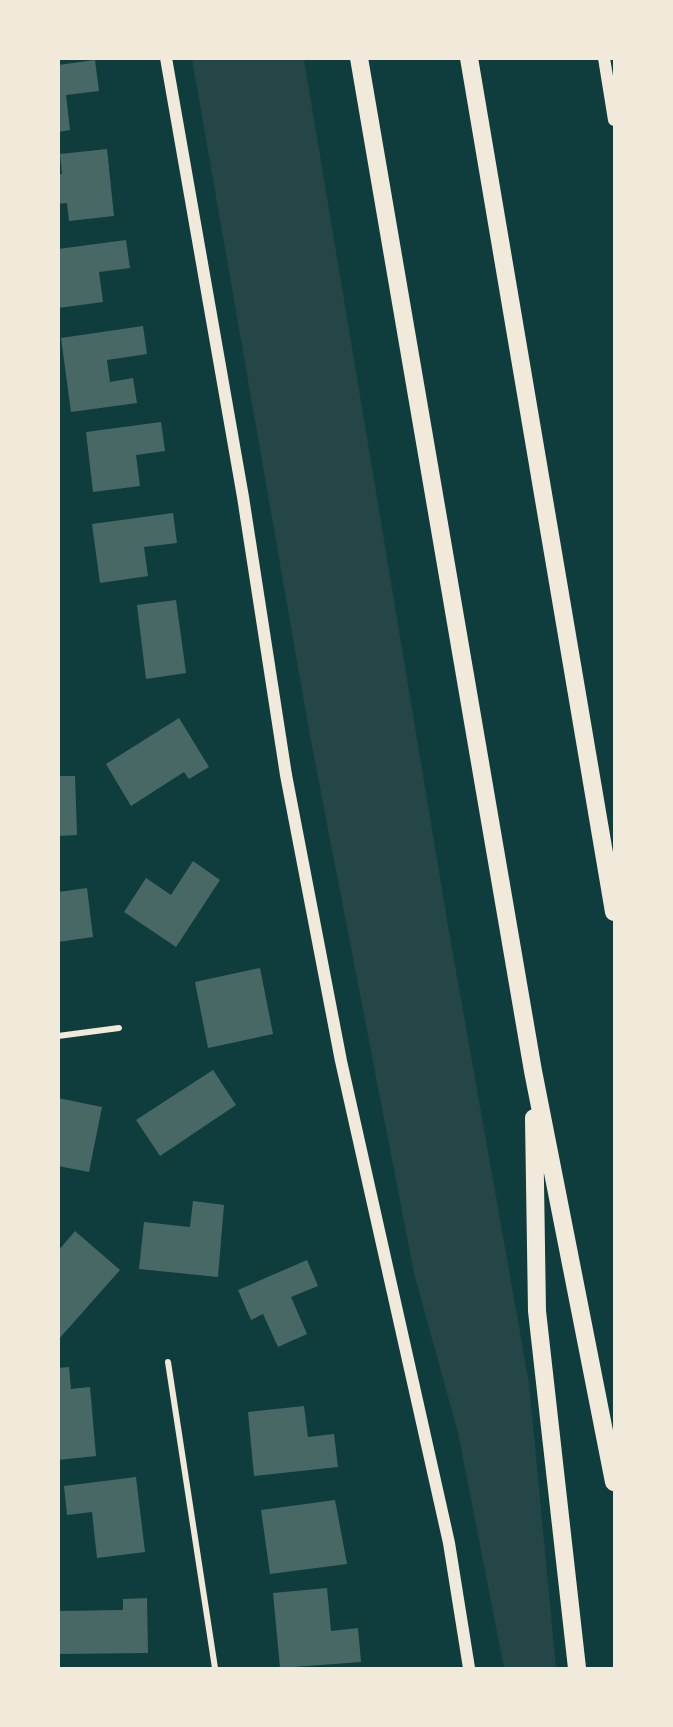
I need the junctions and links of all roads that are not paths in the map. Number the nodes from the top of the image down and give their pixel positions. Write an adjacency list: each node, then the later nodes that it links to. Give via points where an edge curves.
1 (166, 58): 15 (main road, via 243,497 288,786 342,1061 449,1544)
2 (359, 58): 11 (highway)
3 (604, 58): 5 (main road)
4 (471, 62): 6 (highway)
5 (615, 120)
6 (601, 841): 7 (highway); 8 (highway)
7 (615, 878)
8 (615, 912)
9 (119, 1028): 10 (street)
10 (58, 1036)
11 (533, 1071): 13 (highway); 16 (highway, via 537,1311)
12 (168, 1362): 14 (street)
13 (615, 1482)
14 (215, 1668)
15 (469, 1668)
16 (577, 1668)

